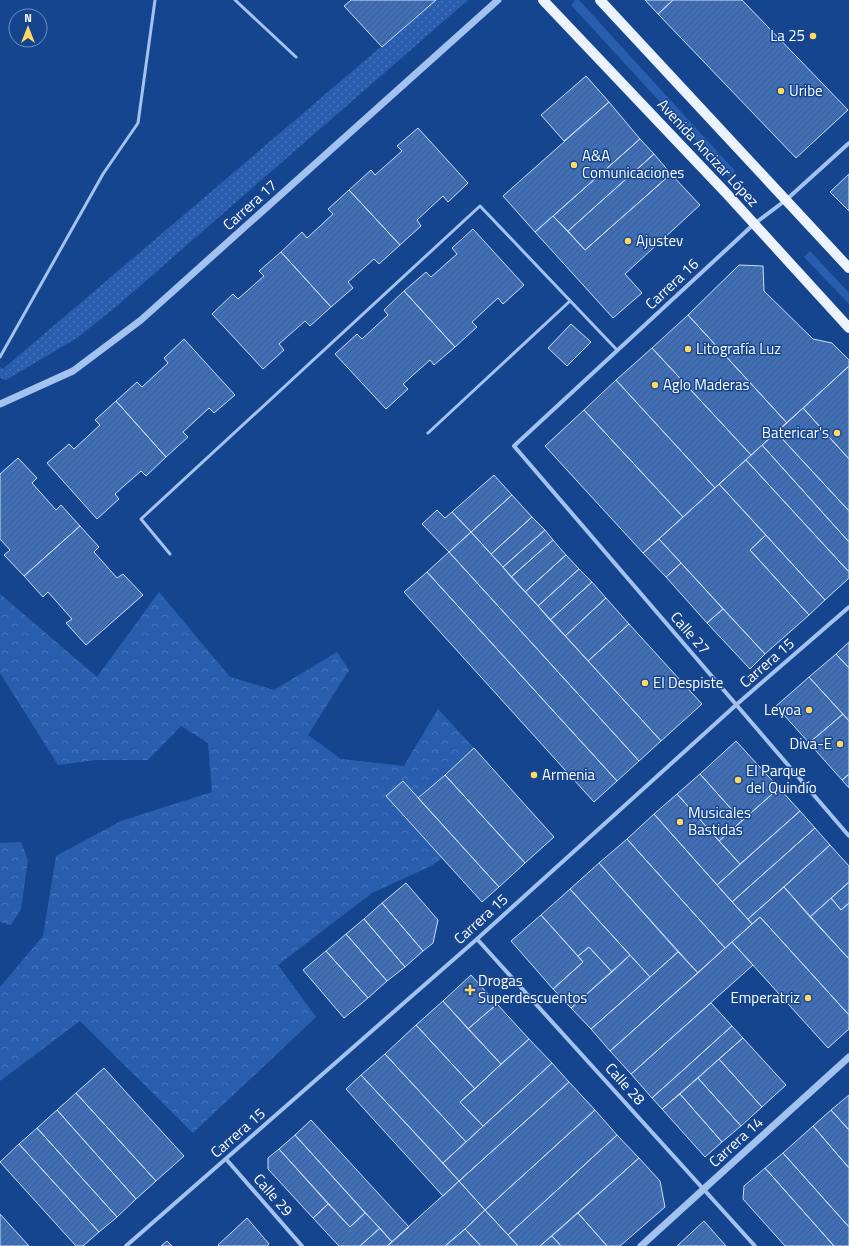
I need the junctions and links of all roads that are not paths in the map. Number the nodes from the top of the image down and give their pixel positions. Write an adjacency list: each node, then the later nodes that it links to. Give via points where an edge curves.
1 (155, 0): 14 (lane, via 138,123 103,174)
2 (235, 0): 6 (lane)
3 (498, 0): 15 (street, Carrera 17, via 141,320 73,370)
4 (543, 0): 9 (main road, Avenida Ancizar López)
5 (600, 0): 8 (main road, Avenida Ancizar López)
6 (296, 57)
7 (849, 143): 8 (street, Carrera 16)
8 (786, 200): 9 (street, Carrera 16); 10 (main road, Avenida Ancizar López)
9 (754, 224): 12 (main road, Avenida Ancizar López); 13 (street, Carrera 16)
10 (849, 268)
11 (570, 301): 13 (lane); 16 (lane); 18 (lane, via 480,206 141,519)
12 (849, 328)
13 (618, 350): 17 (street, Carrera 16)
14 (0, 357)
15 (0, 404)
16 (428, 433)
17 (514, 446): 20 (street, Calle 27)
18 (170, 554)
19 (849, 607): 20 (street, Carrera 15)
20 (736, 705): 21 (street, Calle 27); 22 (street, Carrera 15)
21 (849, 836)
22 (477, 939): 24 (street, Carrera 15); 25 (street, Calle 28)
23 (849, 1057): 25 (street, Carrera 14)
24 (226, 1159): 26 (street, Carrera 15); 27 (street, Calle 29)
25 (704, 1188): 28 (street, Carrera 14); 29 (street, Calle 28)
26 (126, 1246)
27 (302, 1246)
28 (641, 1246)
29 (755, 1246)

